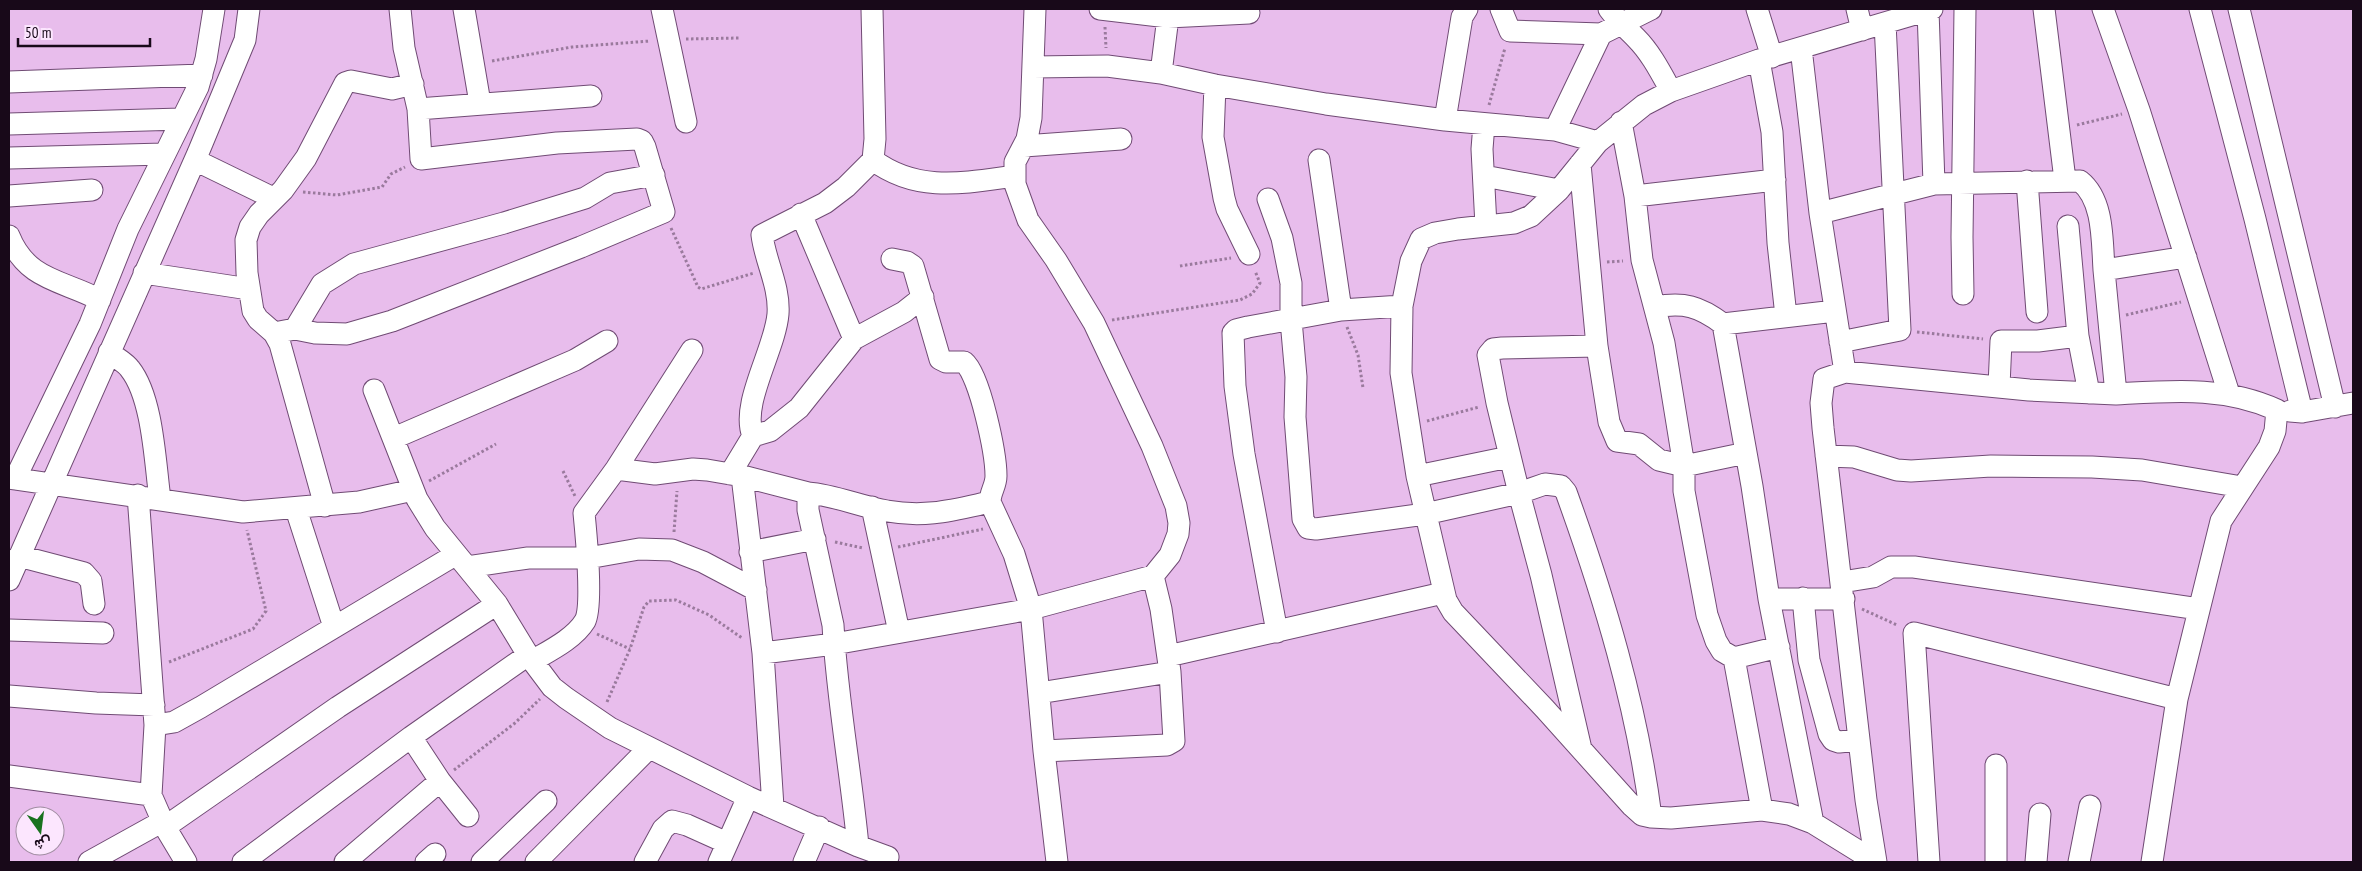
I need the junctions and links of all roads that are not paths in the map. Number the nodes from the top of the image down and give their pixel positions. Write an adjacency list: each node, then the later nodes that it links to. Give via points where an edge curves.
1 (214, 9): 30 (street)
2 (250, 9): 50 (street, via 244,40)
3 (400, 9): 32 (street, via 404,48)
4 (464, 9): 36 (street)
5 (662, 9): 40 (street)
6 (872, 9): 51 (street)
7 (1035, 9): 28 (street)
8 (1102, 9): 22 (street)
9 (1467, 9): 39 (street, via 1462,16)
10 (1501, 9): 25 (street, via 1510,31)
11 (1652, 9): 21 (street)
12 (1757, 9): 27 (street)
13 (1857, 9): 24 (street)
14 (1930, 9): 23 (street); 61 (street)
15 (1965, 9): 60 (street)
16 (2044, 9): 58 (street)
17 (2104, 9): 75 (street)
18 (2200, 9): 108 (street)
19 (2239, 9): 106 (street)
20 (1249, 13): 22 (street)
21 (1614, 16): 25 (street); 34 (street, via 1651,57)
22 (1168, 17): 29 (street)
23 (1885, 23): 24 (street); 64 (street)
24 (1862, 30): 26 (street)
25 (1601, 34): 44 (street)
26 (1801, 48): 27 (street); 69 (street)
27 (1766, 58): 34 (street); 57 (street)
28 (1032, 67): 29 (street, via 1107,66); 47 (street, via 1030,125)
29 (1161, 73): 33 (street)
30 (202, 76): 31 (street); 38 (street)
31 (9, 82)
32 (413, 84): 37 (street); 65 (street, via 392,89 345,82 306,158)
33 (1216, 85): 39 (street); 74 (street, via 1213,137 1224,198)
34 (1671, 92): 41 (street, via 1644,105)
35 (591, 96): 36 (street)
36 (480, 103): 37 (street)
37 (418, 109): 54 (street, via 421,158 633,138 642,141)
38 (181, 119): 42 (street); 48 (street)
39 (1445, 120): 43 (street)
40 (686, 122)
41 (1621, 122): 46 (street); 67 (street)
42 (9, 124)
43 (1484, 124): 44 (street); 56 (street)
44 (1554, 130): 46 (street)
45 (1121, 139): 47 (street)
46 (1598, 142): 53 (street)
47 (1024, 146): 55 (street, via 1015,162)
48 (164, 154): 49 (street); 82 (street, via 128,229)
49 (9, 158)
50 (195, 160): 65 (street); 78 (street)
51 (873, 160): 55 (street, via 890,173 920,182 947,184); 70 (street, via 825,203)
52 (1319, 160): 85 (street)
53 (1580, 164): 63 (street); 97 (street)
54 (654, 175): 91 (street, via 610,183 584,198 354,264 322,284); 91 (street, via 664,212 392,321 347,334)
55 (1015, 176): 136 (street, via 1028,220 1094,323 1152,446 1176,506 1178,534 1170,555)
56 (1484, 176): 63 (street); 71 (street)
57 (1775, 180): 67 (street); 88 (street)
58 (2065, 180): 59 (street); 77 (street, via 2080,181 2093,199 2098,214)
59 (2028, 181): 60 (street); 87 (street)
60 (1964, 182): 61 (street); 80 (street)
61 (1934, 184): 64 (street)
62 (92, 190): 66 (street)
63 (1559, 190): 71 (street, via 1523,220)
64 (1893, 193): 69 (street); 96 (street, via 1900,330)
65 (278, 194): 79 (street, via 250,227 246,240)
66 (9, 196)
67 (1635, 196): 84 (street, via 1642,260)
68 (1268, 198): 89 (street, via 1289,266)
69 (1820, 213): 86 (street)
70 (801, 214): 94 (street); 109 (street, via 763,233 778,313 749,418)
71 (1486, 226): 83 (street, via 1435,233 1421,239 1411,261)
72 (2068, 226): 93 (street)
73 (9, 236): 82 (street, via 33,271)
74 (1249, 254)
75 (2186, 257): 77 (street); 105 (street)
76 (892, 259): 81 (street, via 913,266)
77 (2104, 270): 104 (street)
78 (144, 273): 79 (street); 99 (street)
79 (248, 289): 92 (street, via 253,311)
80 (1963, 294)
81 (923, 297): 94 (street, via 904,312); 126 (street, via 940,359 964,362 978,386 996,475)
82 (100, 300): 118 (street)
83 (1402, 306): 85 (street); 117 (street, via 1401,373)
84 (1655, 307): 90 (street, via 1689,306); 114 (street)
85 (1341, 310): 89 (street)
86 (1834, 311): 88 (street); 96 (street)
87 (2037, 312)
88 (1786, 316): 90 (street)
89 (1291, 320): 130 (street, via 1304,524 1316,529); 150 (street, via 1242,328 1233,335 1235,386 1244,454)
90 (1723, 324): 111 (street)
91 (295, 329): 92 (street)
92 (274, 333): 127 (street)
93 (2078, 336): 101 (street, via 2001,341); 103 (street)
94 (854, 339): 109 (street, via 799,408 770,431)
95 (607, 341): 110 (street, via 575,360)
96 (1840, 342): 100 (street)
97 (1597, 346): 113 (street, via 1493,349 1488,358); 114 (street, via 1609,422 1617,441 1639,444 1659,460)
98 (692, 350): 115 (street)
99 (109, 352): 119 (street); 125 (street, via 128,367 143,392)
100 (1845, 372): 101 (street); 112 (street, via 1829,376 1821,386)
101 (2000, 386): 103 (street)
102 (374, 390): 110 (street)
103 (2090, 394): 104 (street)
104 (2116, 394): 105 (street)
105 (2229, 394): 107 (street, via 2255,400)
106 (2344, 405): 108 (street)
107 (2277, 410): 108 (street); 120 (street, via 2269,447)
108 (2302, 412)
109 (753, 436): 116 (street)
110 (394, 438): 121 (street)
111 (1746, 453): 114 (street); 142 (street)
112 (1826, 456): 120 (street, via 1854,457 1911,472 1991,466 2092,467 2142,470); 139 (street)
113 (1509, 457): 117 (street); 122 (street)
114 (1684, 466): 156 (street, via 1684,491 1707,616 1722,651)
115 (616, 469): 116 (street, via 655,474 707,470); 134 (street, via 584,513)
116 (736, 475): 123 (street); 132 (street)
117 (1416, 476): 130 (street)
118 (15, 479): 119 (street)
119 (48, 484): 124 (street); 133 (street)
120 (2242, 487): 146 (street, via 2221,521)
121 (413, 490): 127 (street, via 381,499); 135 (street, via 426,515)
122 (1519, 493): 130 (street); 165 (street); 178 (street, via 1545,484 1561,486 1566,492 1604,605 1640,749)
123 (808, 494): 128 (street); 131 (street, via 807,504)
124 (138, 495): 125 (street); 161 (street)
125 (160, 499): 129 (street, via 243,512)
126 (990, 502): 128 (street, via 932,515); 145 (street, via 1014,554)
127 (325, 506): 129 (street)
128 (872, 507): 149 (street)
129 (296, 509): 147 (street)
130 (1425, 514): 140 (street)
131 (815, 539): 132 (street); 152 (street, via 834,625)
132 (750, 552): 138 (street)
133 (19, 556): 137 (street); 143 (street, via 84,572 91,581)
134 (588, 558): 135 (street); 138 (street, via 639,550 672,550); 155 (street, via 587,616 581,627 550,651)
135 (461, 561): 144 (street); 147 (street)
136 (1153, 576): 145 (street); 157 (street)
137 (9, 580)
138 (756, 590): 154 (street)
139 (1843, 591): 141 (street); 146 (street, via 1891,567 1914,567); 163 (street)
140 (1443, 593): 150 (street); 165 (street, via 1452,612)
141 (1803, 598): 142 (street); 163 (street, via 1809,660 1829,734 1839,742)
142 (1769, 599): 153 (street)
143 (94, 604)
144 (497, 604): 155 (street); 180 (street)
145 (1031, 609): 149 (street); 158 (street)
146 (2199, 609): 160 (street)
147 (334, 627): 161 (street, via 185,716 165,725)
148 (9, 630): 151 (street)
149 (899, 632): 152 (street)
150 (1277, 632): 157 (street)
151 (102, 633)
152 (834, 644): 154 (street); 182 (street)
153 (1779, 648): 156 (street); 179 (street)
154 (763, 653): 174 (street)
155 (530, 658): 162 (street); 164 (street, via 552,687 597,721)
156 (1734, 658): 175 (street)
157 (1169, 664): 158 (street); 166 (street, via 1175,731 1172,744)
158 (1039, 693): 166 (street)
159 (9, 696): 161 (street, via 96,703)
160 (2177, 699): 195 (street, via 1914,633); 199 (street)
161 (154, 715): 170 (street)
162 (411, 737): 169 (street); 187 (street)
163 (1859, 740): 194 (street)
164 (649, 748): 171 (street); 190 (street)
165 (1581, 749): 178 (street, via 1632,806 1642,815)
166 (1044, 752): 193 (street)
167 (1996, 765): 196 (street)
168 (9, 776): 170 (street)
169 (440, 781): 177 (street); 188 (street)
170 (151, 795): 180 (street)
171 (748, 797): 174 (street); 183 (street)
172 (546, 801): 189 (street)
173 (2090, 806): 198 (street)
174 (774, 807): 181 (street)
175 (1762, 810): 178 (street); 179 (street, via 1789,814)
176 (2040, 814): 197 (street)
177 (468, 816)
178 (1651, 817)
179 (1813, 823): 194 (street)
180 (164, 824): 185 (street); 186 (street)
181 (819, 827): 182 (street); 192 (street)
182 (858, 846): 184 (street)
183 (723, 853): 191 (street, via 687,825 672,822 663,829)
184 (891, 861)
185 (89, 862)
186 (186, 862)
187 (243, 862)
188 (345, 862)
189 (482, 862)
190 (536, 862)
191 (645, 862)
192 (804, 862)
193 (1057, 862)
194 (1876, 862)
195 (1929, 862)
196 (1996, 862)
197 (2036, 862)
198 (2079, 862)
199 (2152, 862)

